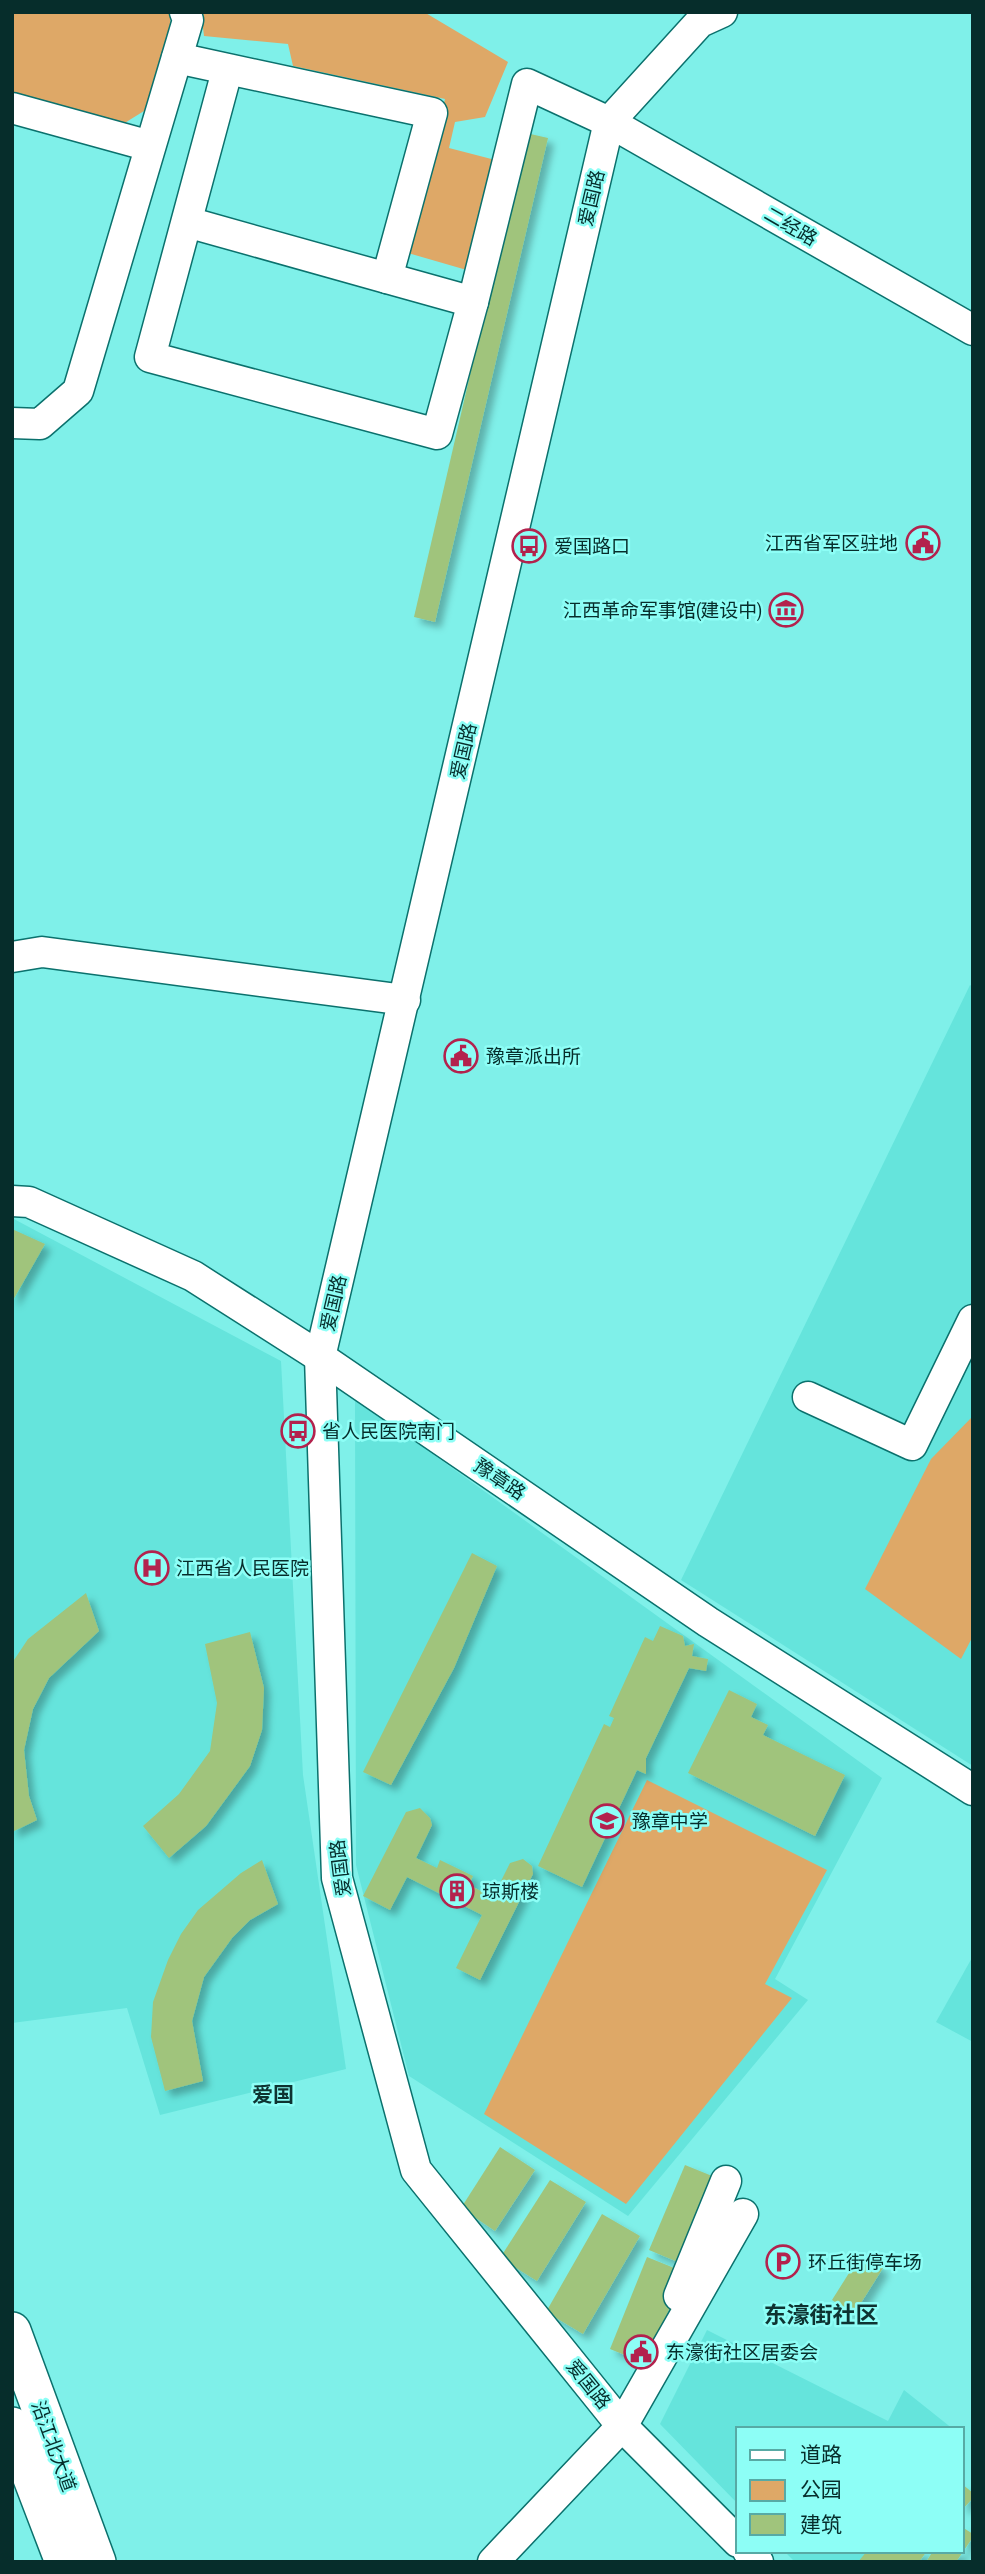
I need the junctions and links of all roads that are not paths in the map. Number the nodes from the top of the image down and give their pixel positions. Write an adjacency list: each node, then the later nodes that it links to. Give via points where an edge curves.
1 (185, 12): 3 (street, via 188,20)
2 (722, 12): 6 (street, 爱国路, via 700,22)
3 (177, 58): 4 (street); 7 (street)
4 (227, 71): 8 (street); 9 (street, via 432,113)
5 (12, 108): 7 (street)
6 (609, 122): 10 (street, 二经路, via 527,84); 11 (street, 二经路); 14 (street, 爱国路)
7 (150, 146): 12 (street, via 78,391 40,424)
8 (187, 222): 9 (street); 10 (street, via 150,357 437,434)
9 (387, 278): 10 (street)
10 (473, 302)
11 (973, 330)
12 (12, 423)
13 (12, 957): 14 (street, via 42,952)
14 (405, 1000): 17 (street, 爱国路)
15 (12, 1201): 17 (street, 豫章路, via 29,1202 193,1276)
16 (969, 1335): 18 (street, via 912,1445)
17 (320, 1357): 19 (street, 豫章路, via 708,1622); 23 (street, 爱国路, via 337,1878 416,2170)
18 (808, 1397)
19 (973, 1790)
20 (726, 2181): 23 (street)
21 (743, 2214): 23 (street)
22 (12, 2331): 27 (main road, 沿江北大道)
23 (629, 2413): 25 (street, 爱国路); 28 (street)
24 (12, 2426): 26 (main road, 沿江北大道)
25 (736, 2540)
26 (64, 2562)
27 (97, 2562)
28 (493, 2562)

